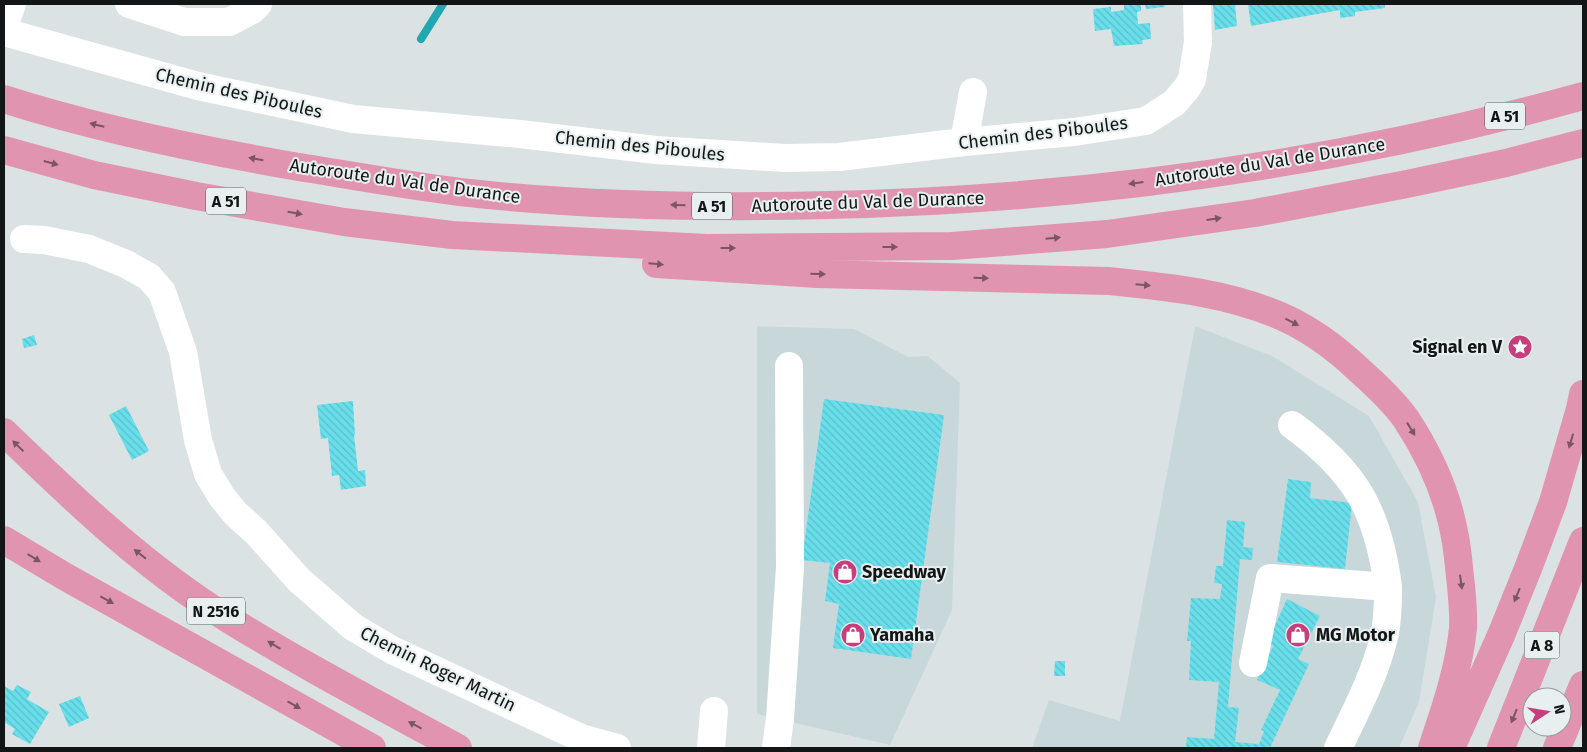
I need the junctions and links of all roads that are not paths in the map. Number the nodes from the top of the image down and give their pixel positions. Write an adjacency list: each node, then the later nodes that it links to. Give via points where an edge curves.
1 (12, 4): 5 (street)
2 (129, 4): 3 (street, via 184,22 228,22)
3 (258, 4)
4 (1197, 4): 12 (street, Chemin des Piboules, via 1198,42 1192,79 1174,103 1146,120 1074,132)
5 (4, 26)
6 (4, 32): 12 (street, Chemin des Piboules, via 198,86 353,119 656,150 785,158 840,157)
7 (1583, 80): 11 (highway)
8 (973, 92): 12 (street)
9 (1583, 96): 11 (highway, Autoroute du Val de Durance / A 51)
10 (4, 99): 11 (highway, Autoroute du Val de Durance / A 51, one-way to 10, via 1340,153 1197,176 1047,194 885,204 756,207 607,204 460,192 276,163 138,135)
11 (1426, 135)
12 (964, 142)
13 (1583, 143): 15 (highway, A 51, one-way to 13, via 707,248 952,246 1107,234 1255,213 1407,184)
14 (4, 150): 15 (highway, A 51, one-way to 15, via 94,175 196,196 344,222)
15 (452, 235): 33 (highway, one-way to 33, via 644,263 712,268 1153,286 1247,303 1285,318 1318,336 1378,387 1405,418 1437,478 1455,536 1463,626 1458,662)
16 (24, 240): 29 (street, Chemin Roger Martin, via 44,240 89,249 149,277 162,292 183,352 198,440 208,474 235,512 299,580 353,627 392,650 581,738)
17 (789, 366): 31 (street, via 790,567)
18 (1583, 394): 34 (highway, one-way to 34, via 1553,502 1502,633)
19 (1292, 425): 23 (street, via 1315,442 1358,489 1377,531)
20 (4, 432): 28 (highway, N 2516, one-way to 20, via 294,658 210,607 105,527)
21 (4, 540): 27 (highway, N 2516, one-way to 27)
22 (1583, 541): 35 (highway, A 8, one-way to 35)
23 (1388, 587): 24 (street, via 1270,578); 32 (street, via 1384,637)
24 (1253, 663)
25 (1583, 685): 36 (highway)
26 (714, 711): 30 (street)
27 (372, 748)
28 (458, 748)
29 (617, 748)
30 (711, 748)
31 (776, 748)
32 (1338, 748)
33 (1432, 748)
34 (1451, 748)
35 (1501, 748)
36 (1556, 748)

